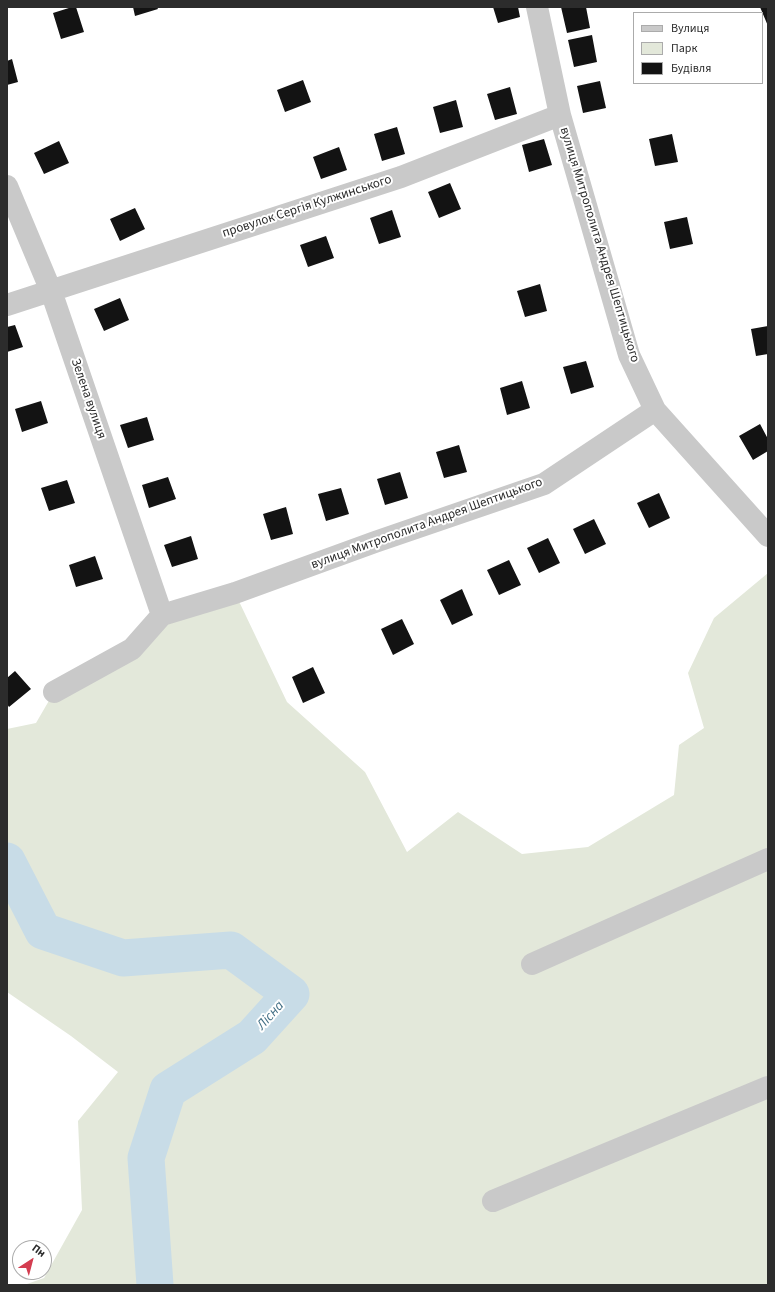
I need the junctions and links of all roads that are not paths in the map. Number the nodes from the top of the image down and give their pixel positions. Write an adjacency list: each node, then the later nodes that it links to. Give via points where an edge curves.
1 (537, 7): 2 (street, вулиця Митрополита Андрея Шептицького)
2 (560, 115): 4 (street, провулок Сергія Кулжинського, via 401,177); 6 (street, вулиця Митрополита Андрея Шептицького, via 629,355)
3 (7, 186): 4 (street, Зелена вулиця)
4 (51, 291): 5 (street, провулок Сергія Кулжинського); 8 (street, Зелена вулиця)
5 (7, 305)
6 (655, 410): 7 (street); 8 (street, вулиця Митрополита Андрея Шептицького, via 544,484 235,593)
7 (768, 536)
8 (162, 615): 9 (street, via 132,649)
9 (54, 692)
10 (768, 859): 11 (street)
11 (532, 964)
12 (768, 1087): 13 (street)
13 (493, 1201)

